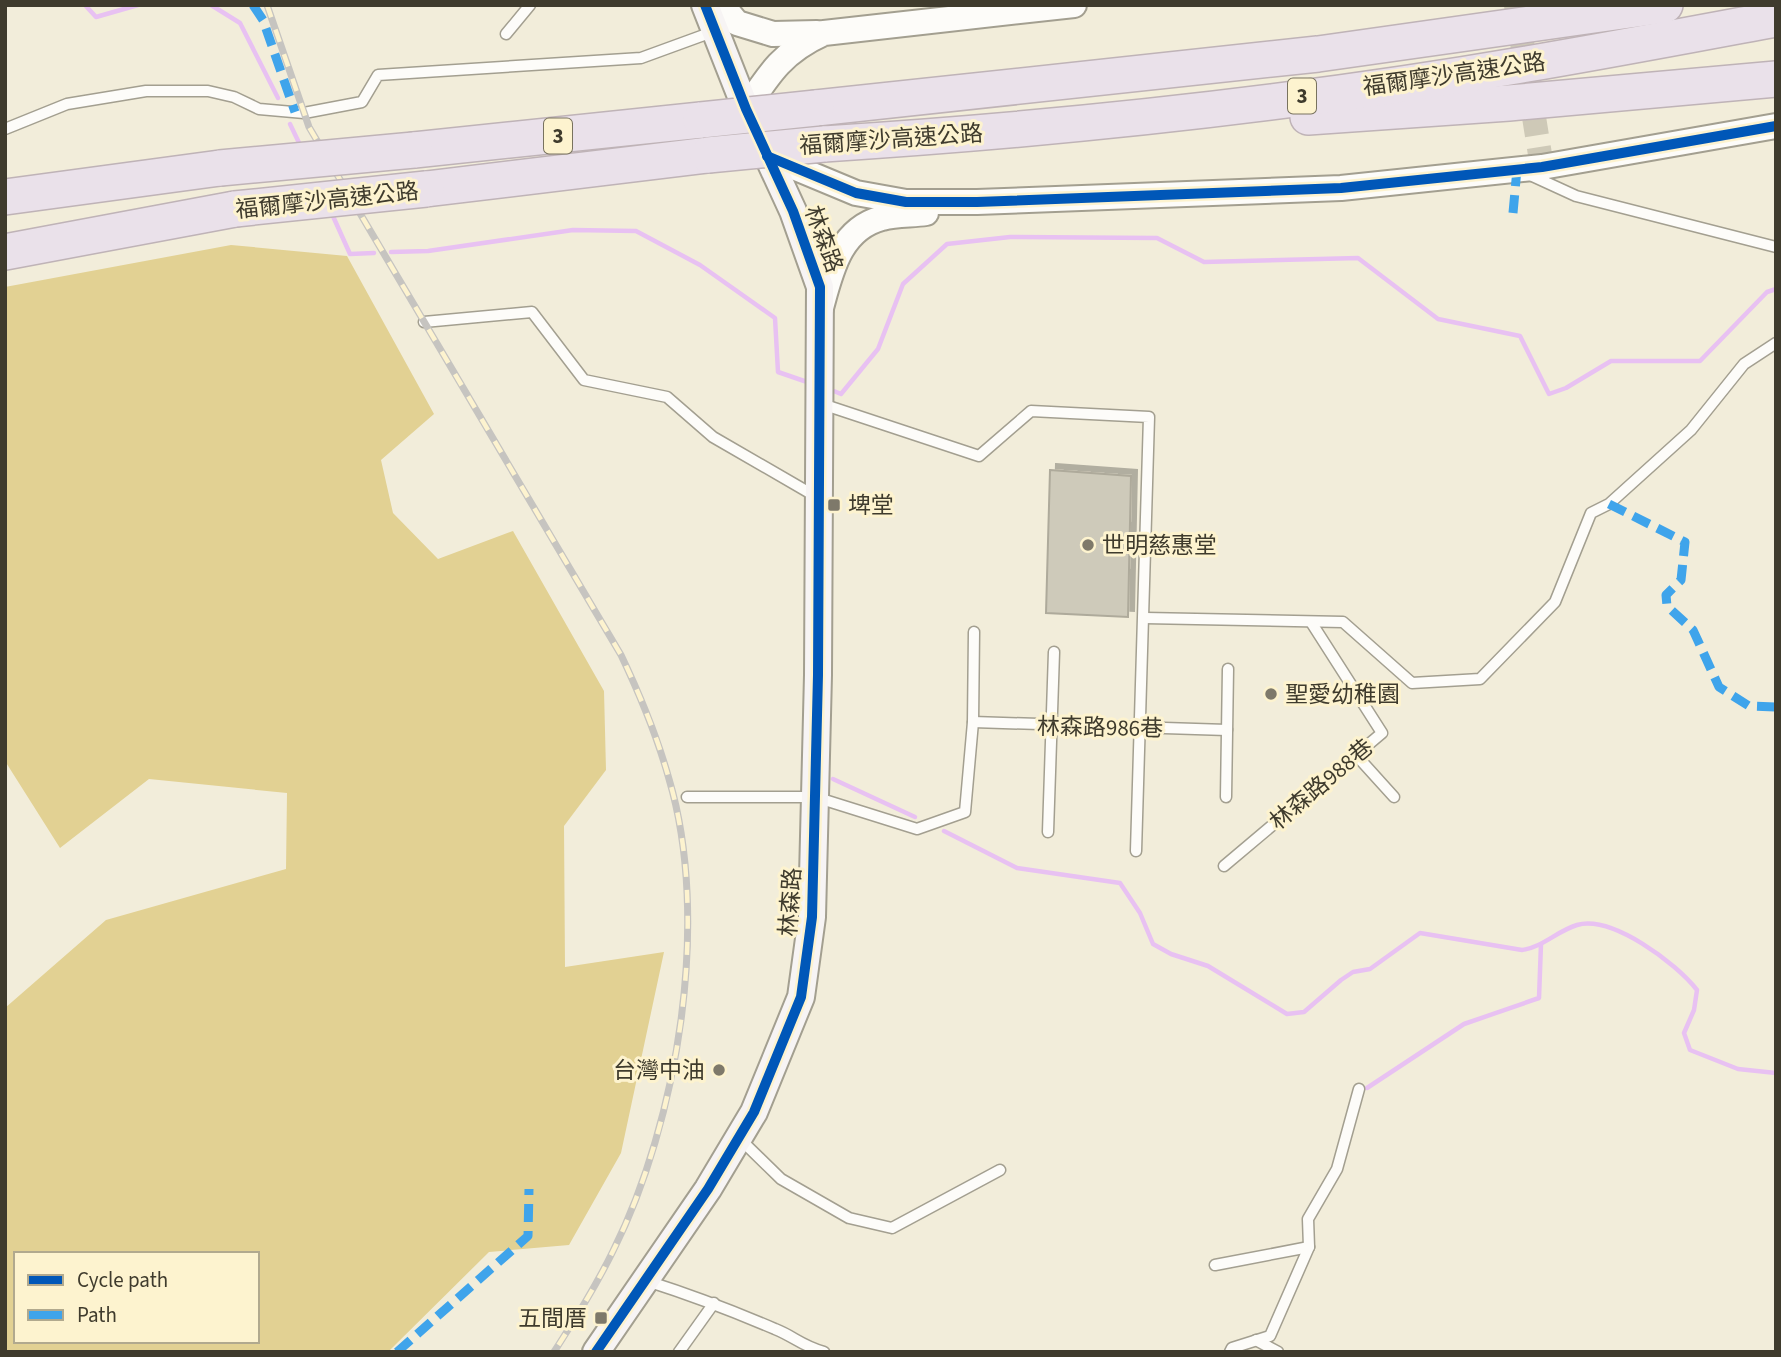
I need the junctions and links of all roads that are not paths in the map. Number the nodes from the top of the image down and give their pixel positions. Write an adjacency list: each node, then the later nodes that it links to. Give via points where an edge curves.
1 (530, 5): 9 (lane)
2 (705, 5): 6 (main road, 林森路)
3 (1074, 5): 8 (street)
4 (1552, 5): 10 (highway)
5 (1665, 5): 10 (highway, 福爾摩沙高速公路 / 3)
6 (719, 18): 8 (street, via 773,34); 12 (main road, 林森路); 14 (lane, via 641,58 378,75 362,102 304,113 259,109 208,91 146,91 66,104)
7 (1776, 19): 15 (highway, 福爾摩沙高速公路 / 3, via 1525,65 1261,102)
8 (824, 33): 12 (street, via 797,45 770,72)
9 (506, 34)
10 (1426, 39): 18 (highway, 福爾摩沙高速公路 / 3, bridge, via 1138,75 220,168)
11 (1776, 79): 15 (highway, via 1133,131)
12 (746, 109): 16 (main road, 林森路)
13 (1776, 126): 17 (street)
14 (5, 129)
15 (941, 136): 21 (highway, 福爾摩沙高速公路 / 3, bridge, via 708,155 235,209)
16 (767, 156): 19 (street, via 856,193 906,202); 22 (main road, 林森路, via 820,287)
17 (1517, 169): 19 (street, via 1341,188); 20 (lane, via 1576,196)
18 (5, 197)
19 (977, 202): 22 (street, via 954,210 881,218 850,234 832,267)
20 (1776, 247)
21 (5, 252)
22 (821, 310): 25 (main road, 林森路)
23 (424, 322): 26 (lane, via 532,312 584,380 667,397 712,438)
24 (1776, 343): 28 (lane, via 1744,364 1691,430 1609,504 1591,513 1555,602 1480,679 1412,683 1343,622)
25 (819, 392): 26 (main road, 林森路); 27 (lane, via 979,456 1031,411 1149,417)
26 (818, 498): 38 (main road, 林森路)
27 (1145, 618): 28 (lane); 34 (lane)
28 (1311, 622): 36 (lane, 林森路988巷, via 1382,733)
29 (974, 632): 32 (lane)
30 (1055, 652): 33 (lane)
31 (1228, 669): 35 (lane)
32 (973, 722): 33 (lane, 林森路986巷); 38 (lane, via 965,812 917,829)
33 (1051, 726): 34 (lane, 林森路986巷); 41 (lane)
34 (1139, 727): 35 (lane, 林森路986巷); 42 (lane)
35 (1227, 730): 39 (lane)
36 (1356, 755): 40 (lane); 43 (lane, 林森路988巷)
37 (687, 797): 38 (lane)
38 (815, 797): 45 (main road, 林森路, via 812,917 801,997 760,1100)
39 (1226, 797)
40 (1394, 797)
41 (1048, 832)
42 (1136, 850)
43 (1224, 866)
44 (1359, 1089): 47 (lane, via 1337,1169 1308,1219)
45 (739, 1138): 46 (lane, via 781,1179 849,1219 892,1228); 49 (main road, 林森路)
46 (1000, 1170)
47 (1309, 1247): 48 (lane); 51 (lane, via 1270,1336)
48 (1214, 1265)
49 (647, 1280): 50 (lane); 53 (main road, 林森路)
50 (714, 1303): 52 (lane, via 781,1331); 54 (lane)
51 (1256, 1340): 56 (lane); 57 (lane)
52 (798, 1349): 55 (lane)
53 (596, 1352)
54 (679, 1352)
55 (824, 1352)
56 (1230, 1352)
57 (1278, 1352)

